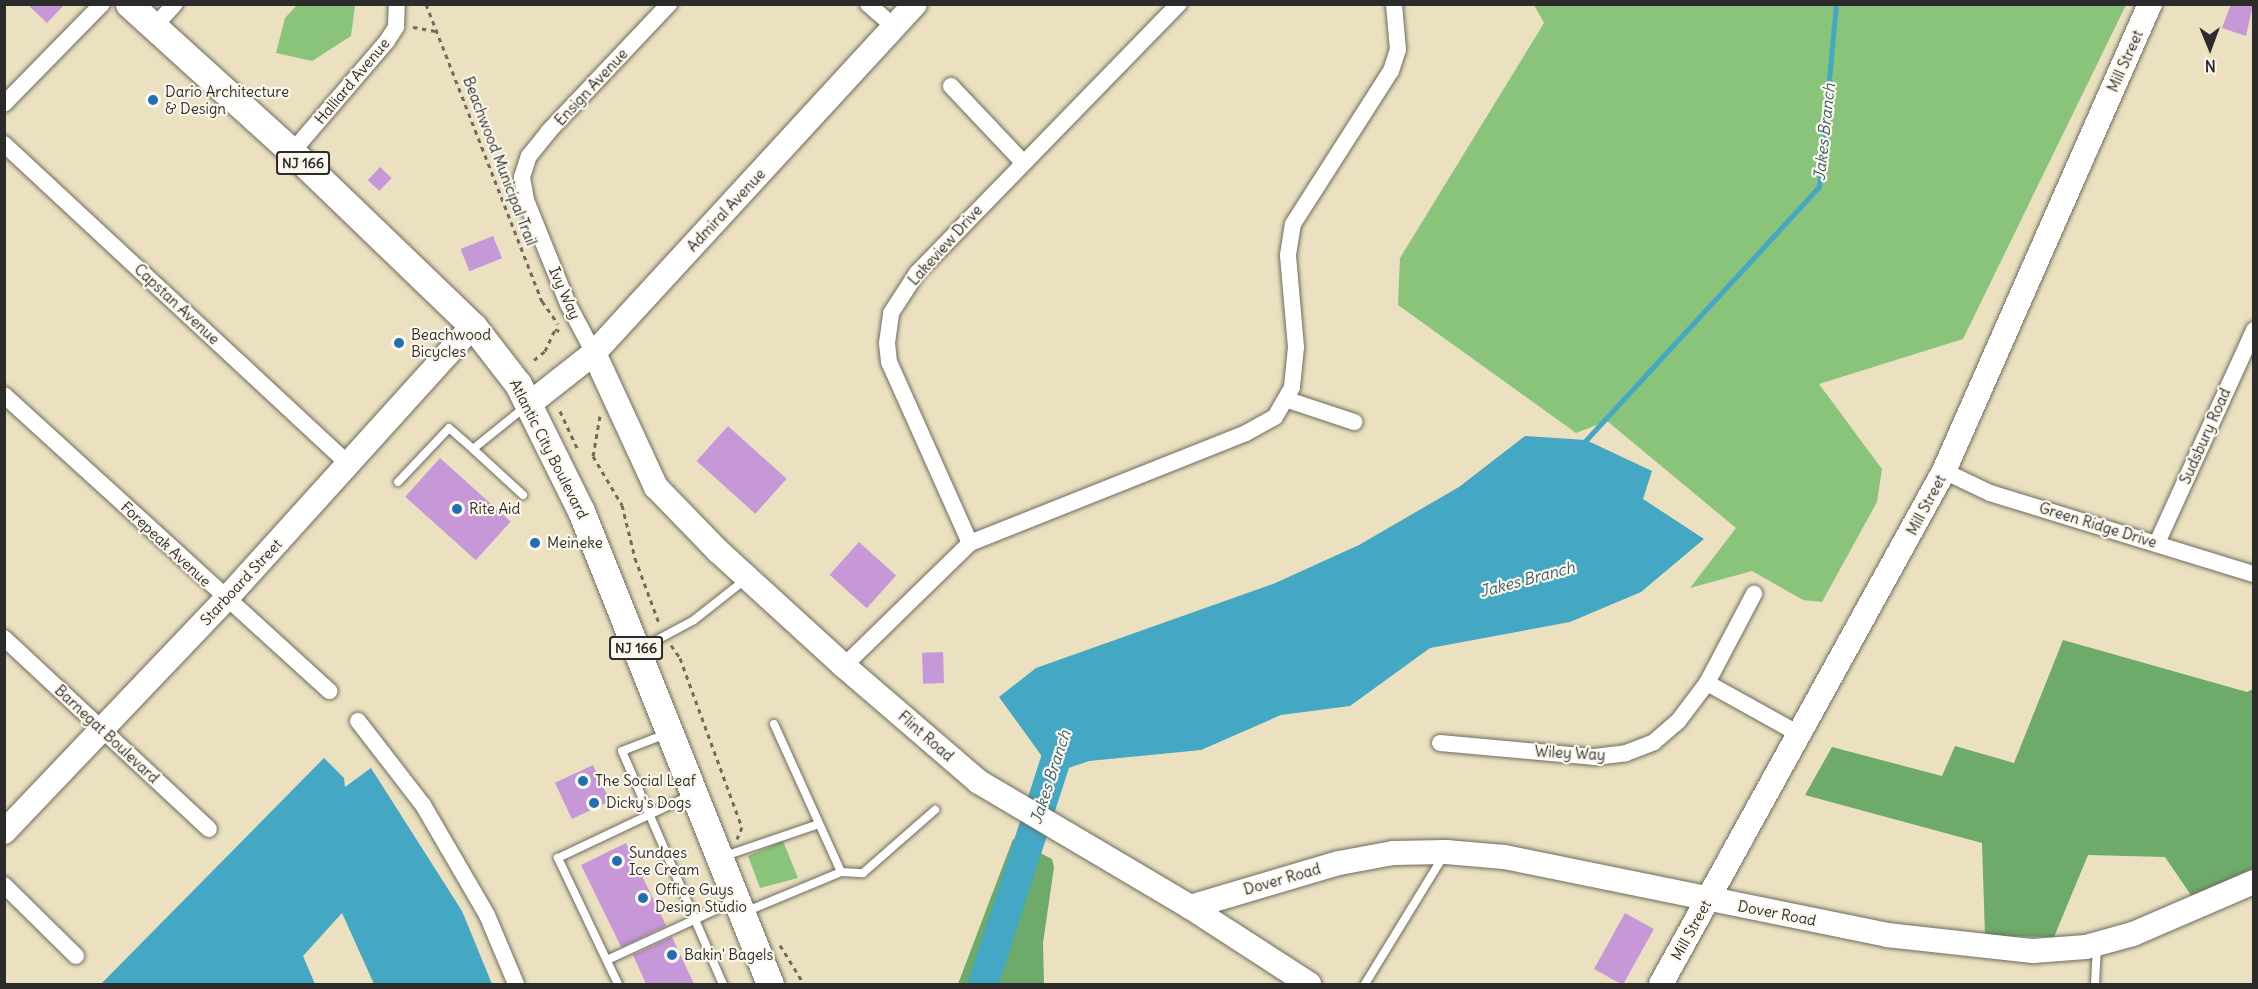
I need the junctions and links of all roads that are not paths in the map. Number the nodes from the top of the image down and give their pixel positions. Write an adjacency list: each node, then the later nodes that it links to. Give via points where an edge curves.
1 (102, 4): 14 (street)
2 (129, 4): 11 (main road, Atlantic City Boulevard / NJ 166)
3 (175, 4): 11 (street)
4 (397, 4): 16 (street, Halliard Avenue, via 396,24 387,40)
5 (669, 4): 18 (street, Ensign Avenue, via 549,131 529,156)
6 (868, 4): 12 (street)
7 (915, 4): 12 (street, Admiral Avenue)
8 (1179, 4): 17 (street, Lakeview Drive)
9 (1394, 4): 23 (street, via 1398,50 1391,71 1293,224 1288,255 1296,347)
10 (2150, 4): 29 (street, Mill Street)
11 (154, 27): 16 (main road, Atlantic City Boulevard / NJ 166)
12 (894, 27): 21 (street, Admiral Avenue)
13 (951, 86): 17 (street)
14 (4, 104)
15 (4, 144): 28 (street, Capstan Avenue)
16 (292, 152): 19 (main road, Atlantic City Boulevard / NJ 166)
17 (1022, 161): 32 (street, Lakeview Drive, via 917,273 891,313 886,343 889,362)
18 (522, 177): 21 (street, Ivy Way, via 526,200 568,304)
19 (473, 326): 24 (main road, Atlantic City Boulevard / NJ 166, via 496,352); 28 (street, Starboard Street)
20 (2253, 330): 33 (street, Sudsbury Road)
21 (594, 353): 24 (street, Admiral Avenue); 25 (street, Ivy Way)
22 (4, 395): 37 (street, Forepeak Avenue)
23 (1288, 400): 26 (street); 32 (street, via 1275,417 1246,433)
24 (528, 405): 27 (lane); 39 (main road, Atlantic City Boulevard / NJ 166, via 581,511)
25 (618, 406): 35 (street, Flint Road, via 656,487)
26 (1354, 422)
27 (473, 449): 30 (lane, via 450,428); 31 (lane)
28 (349, 465): 37 (street, Starboard Street)
29 (1944, 471): 33 (street, Green Ridge Drive, via 1990,493); 47 (street, Mill Street)
30 (398, 482)
31 (523, 495)
32 (970, 543): 40 (street)
33 (2157, 543): 34 (street, Green Ridge Drive)
34 (2253, 574)
35 (747, 578): 39 (lane, via 694,620); 40 (street, Flint Road)
36 (1754, 594): 41 (street, Wiley Way)
37 (226, 599): 42 (street, Forepeak Avenue); 45 (street, Starboard Street)
38 (4, 638): 45 (street, Barnegat Boulevard)
39 (637, 651): 46 (main road, Atlantic City Boulevard / NJ 166)
40 (844, 666): 62 (street, Flint Road, via 979,782)
41 (1707, 683): 47 (street); 48 (street, Wiley Way, via 1654,742 1626,753 1594,757)
42 (329, 691)
43 (358, 721): 67 (street, via 423,805 488,915)
44 (774, 724): 52 (lane)
45 (100, 728): 53 (street, Barnegat Boulevard); 54 (street, Starboard Street)
46 (669, 732): 49 (main road, Atlantic City Boulevard / NJ 166); 51 (lane, via 622,751)
47 (1801, 735): 60 (street, Mill Street)
48 (1440, 743)
49 (694, 794): 51 (lane); 56 (main road, Atlantic City Boulevard / NJ 166)
50 (935, 810): 57 (lane, via 863,873)
51 (650, 814): 63 (lane); 66 (lane, via 558,858)
52 (819, 824): 56 (lane); 57 (lane)
53 (209, 830)
54 (4, 832)
55 (1446, 852): 60 (street, Dover Road, via 1504,857); 62 (street, Dover Road, via 1393,853 1339,863); 72 (lane)
56 (719, 858): 61 (main road, Atlantic City Boulevard / NJ 166)
57 (841, 872): 61 (lane)
58 (2253, 882): 64 (street, Dover Road, via 2133,934)
59 (4, 885): 65 (street)
60 (1708, 900): 64 (street, Dover Road, via 1887,935 1974,947 2033,951); 73 (street, Mill Street)
61 (739, 907): 63 (lane); 70 (main road, Atlantic City Boulevard / NJ 166)
62 (1190, 908): 71 (street, Flint Road)
63 (696, 920): 66 (lane); 69 (lane)
64 (2098, 943): 74 (lane)
65 (76, 956)
66 (607, 960): 68 (lane)
67 (516, 984)
68 (618, 984)
69 (723, 984)
70 (770, 984)
71 (1309, 984)
72 (1365, 984)
73 (1661, 984)
74 (2095, 984)

